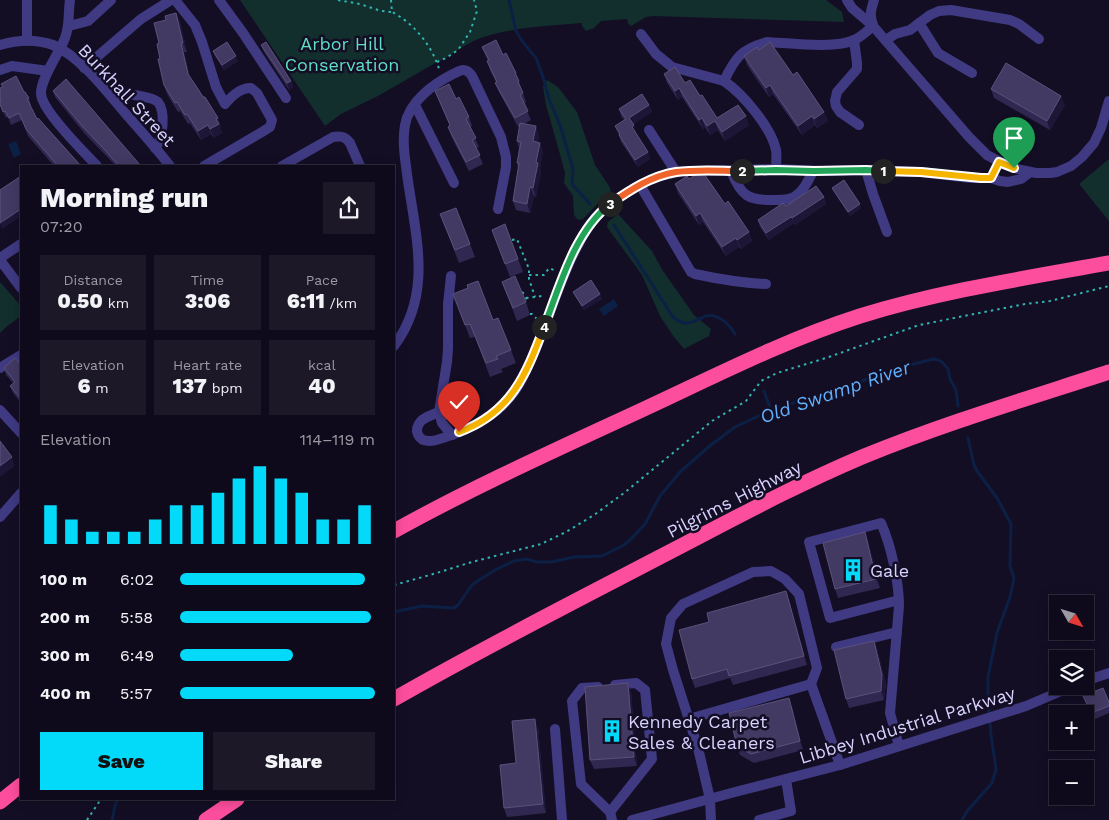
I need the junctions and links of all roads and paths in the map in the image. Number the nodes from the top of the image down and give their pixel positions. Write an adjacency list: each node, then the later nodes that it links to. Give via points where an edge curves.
1 (27, 0): 20 (street)
2 (70, 0): 14 (street)
3 (111, 0): 14 (street, via 88,21)
4 (171, 0): 24 (street, via 141,18)
5 (175, 0): 40 (street, via 195,25 225,104 244,88 250,88 257,93 272,120 270,127)
6 (219, 0): 31 (street)
7 (338, 0): 12 (path)
8 (391, 0): 12 (path)
9 (474, 0): 23 (path, via 477,11 470,32 458,50)
10 (847, 0): 15 (street)
11 (874, 0): 15 (street, via 870,15)
12 (392, 12): 23 (path, via 402,17 422,37)
13 (919, 23): 17 (street, via 934,12 951,10 1010,20); 19 (street); 27 (street, via 938,52)
14 (69, 26): 22 (street)
15 (873, 26): 18 (street); 19 (street)
16 (641, 34): 29 (street, via 656,54 672,67)
17 (1039, 39)
18 (854, 40): 29 (street, via 838,45 760,44 736,58); 34 (street, via 856,69 837,92 835,101 840,112)
19 (886, 40): 37 (street, via 968,137)
20 (27, 41): 21 (street, Burkhall Street); 22 (street, Burkhall Street)
21 (0, 45)
22 (60, 48): 24 (street, Burkhall Street); 26 (street)
23 (437, 62): 28 (path)
24 (84, 68): 30 (street, Burkhall Street)
25 (0, 70): 26 (street, via 12,66)
26 (48, 71): 38 (street, via 41,91 44,104)
27 (972, 72)
28 (442, 80): 33 (street); 52 (street, via 461,70 472,76 501,137 506,167)
29 (724, 81): 43 (street, via 753,109 767,130 776,150)
30 (112, 97): 36 (street, Burkhall Street); 36 (street, via 122,93 157,102 162,121 160,142)
31 (286, 98)
32 (1109, 101): 48 (street, via 1098,135 1082,157 1057,172)
33 (415, 105): 50 (street); 69 (street, via 405,123 404,146 418,244 418,282 408,322)
34 (859, 125)
35 (650, 130): 47 (street)
36 (155, 148): 39 (street, Burkhall Street)
37 (999, 162): 48 (street); 49 (street)
38 (95, 165)
39 (169, 165)
40 (206, 165)
41 (284, 165): 42 (street, via 340,136 348,139)
42 (360, 165)
43 (776, 170): 45 (street); 46 (street)
44 (866, 170): 46 (street); 49 (street); 53 (street)
45 (731, 171): 46 (street, via 743,193 761,201 793,198); 47 (street)
46 (814, 171)
47 (676, 172): 51 (street)
48 (1030, 172): 49 (street, via 1016,181)
49 (991, 178)
50 (454, 183)
51 (640, 184): 61 (street, via 691,272 720,280); 76 (street, via 607,206 587,229 568,266 529,364 511,396 481,422)
52 (498, 209)
53 (887, 232)
54 (512, 240): 59 (path, via 516,239)
55 (20, 245): 56 (street)
56 (0, 259): 63 (street)
57 (1109, 262): 79 (highway, via 944,294 829,326 758,355 574,441)
58 (552, 269): 59 (path, via 549,268 544,275)
59 (529, 275): 66 (path)
60 (451, 276): 74 (street, via 448,356)
61 (766, 284)
62 (1109, 286): 80 (path, via 1050,301 919,324 777,373 761,381 746,401 712,421 624,493 562,534 541,544)
63 (20, 287)
64 (522, 292): 66 (path, via 527,299)
65 (542, 296): 66 (path)
66 (534, 297)
67 (530, 314): 68 (path)
68 (534, 316)
69 (395, 342)
70 (20, 356): 71 (street)
71 (0, 368)
72 (1109, 372): 88 (highway, Pilgrims Highway, via 910,439 831,471 536,621)
73 (0, 410): 75 (street)
74 (439, 412): 76 (street, via 442,423); 76 (street, via 421,421 417,428 419,437 434,441)
75 (20, 432)
76 (452, 435)
77 (20, 494): 78 (street)
78 (0, 516)
79 (395, 530)
80 (395, 585)
81 (899, 600): 81 (street, via 881,523 809,542 830,618); 82 (street)
82 (897, 632): 83 (street); 91 (street, via 890,713)
83 (836, 647)
84 (1109, 672): 85 (street)
85 (1094, 678)
86 (812, 684): 89 (street); 89 (street, via 817,668 799,594 785,579 771,571 753,572 683,604 671,618 666,644); 92 (street)
87 (1052, 695): 91 (street, Libbey Industrial Parkway)
88 (395, 698)
89 (689, 719): 95 (street)
90 (555, 729): 103 (street)
91 (899, 746): 92 (street, Libbey Industrial Parkway)
92 (840, 765): 93 (street, Libbey Industrial Parkway)
93 (786, 779): 95 (street, Libbey Industrial Parkway); 99 (street)
94 (20, 786): 98 (highway)
95 (710, 799): 104 (street, Libbey Industrial Parkway); 105 (street)
96 (100, 800): 101 (path)
97 (236, 800): 102 (highway)
98 (0, 802)
99 (792, 815): 106 (street)
100 (611, 816): 100 (street, via 652,758 645,690 636,683 582,688 572,701 581,784)
101 (87, 820)
102 (206, 820)
103 (562, 820)
104 (632, 820)
105 (711, 820)
106 (759, 820)

